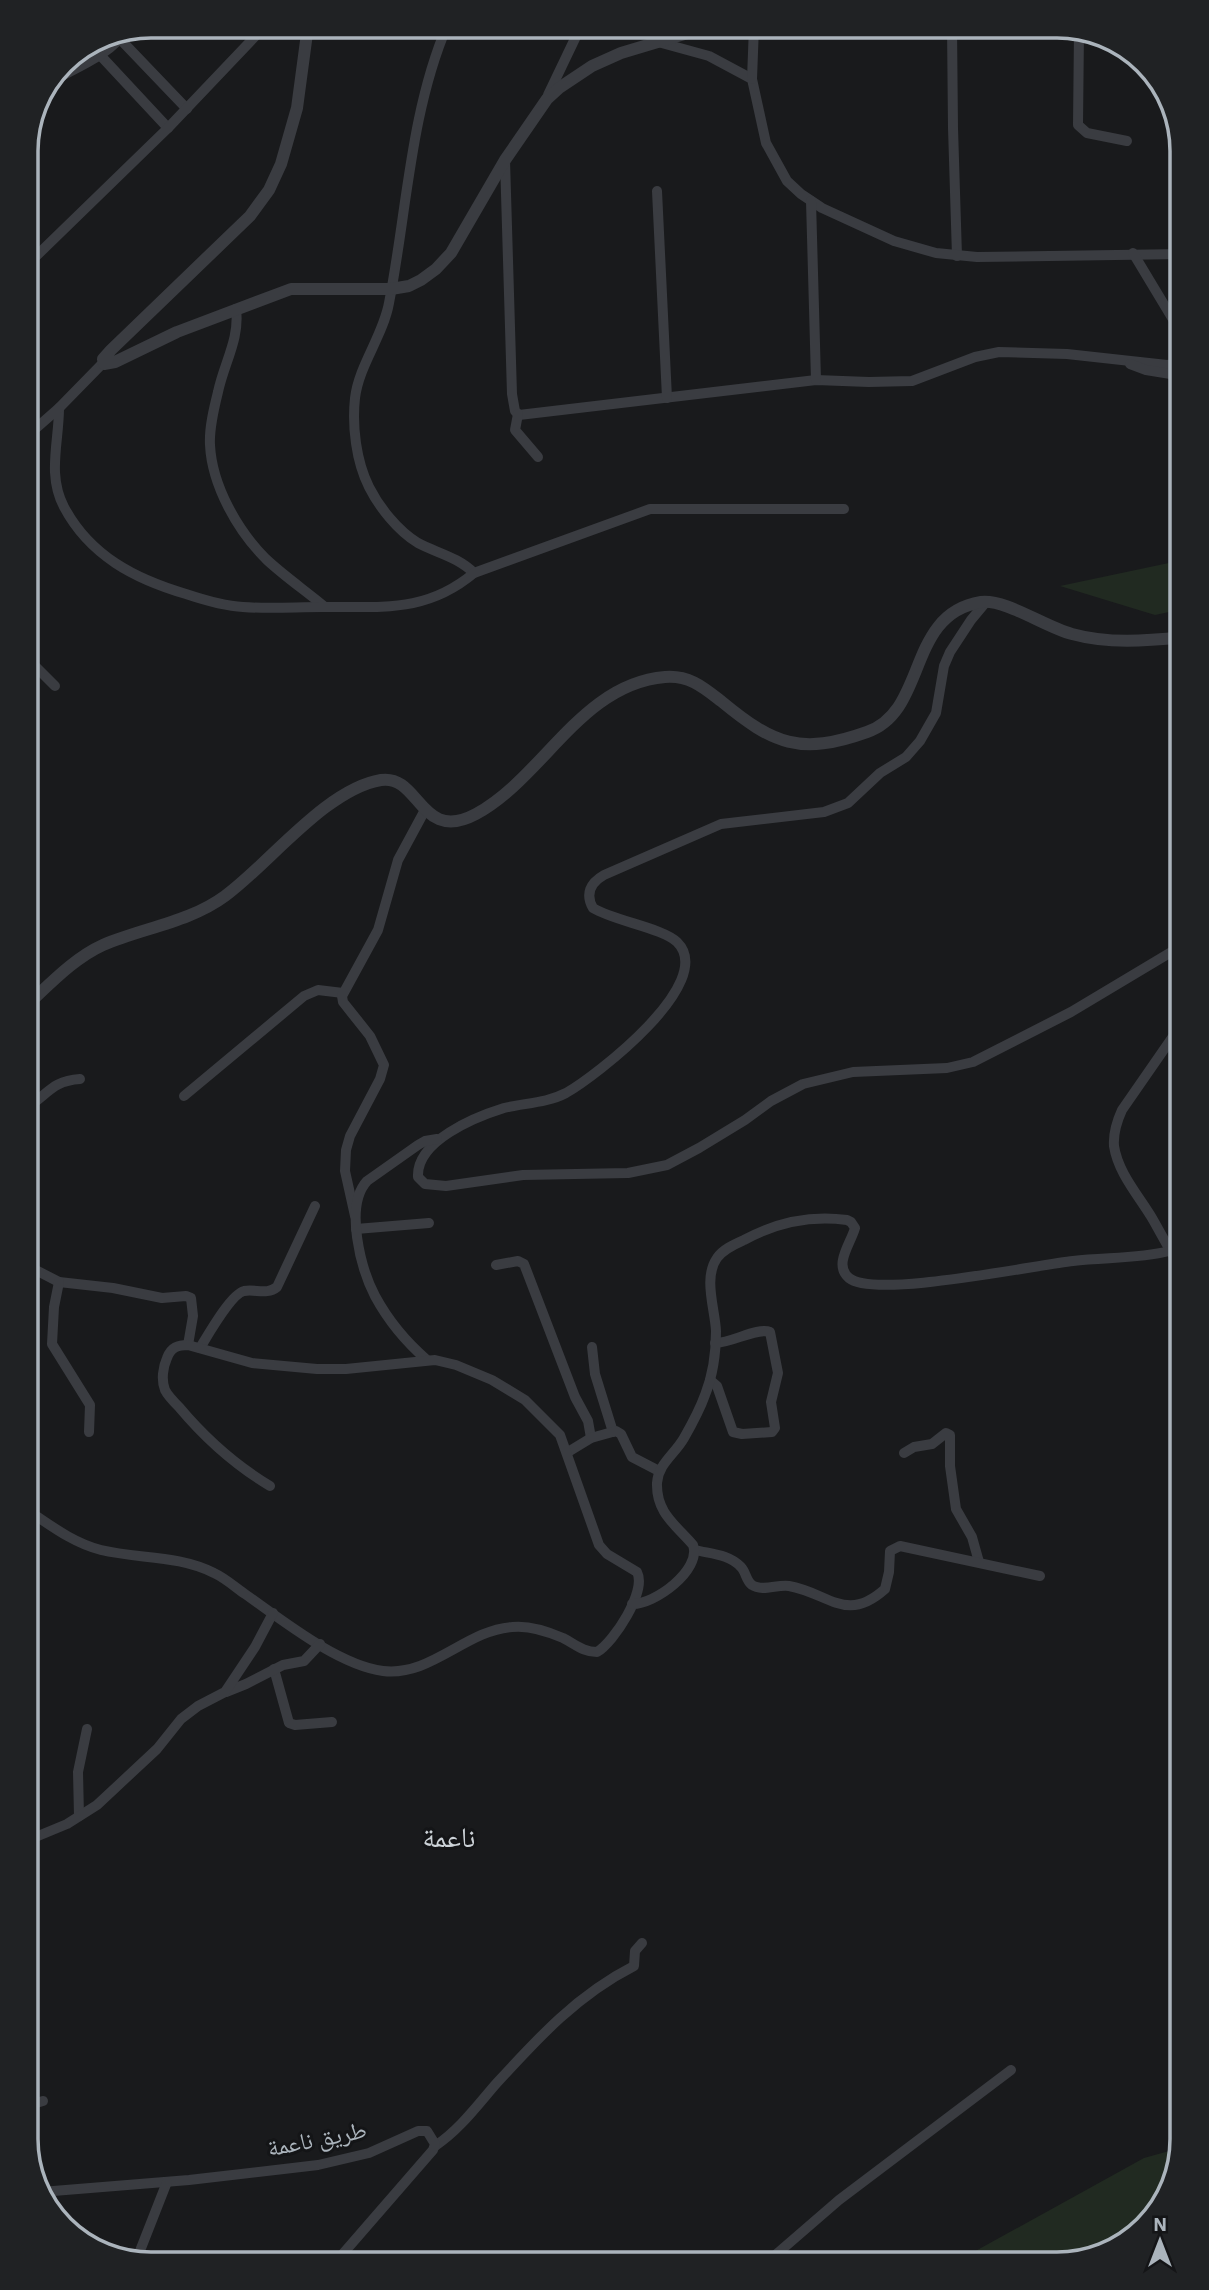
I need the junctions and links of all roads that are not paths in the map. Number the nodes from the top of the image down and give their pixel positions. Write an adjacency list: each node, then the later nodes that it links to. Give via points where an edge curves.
1 (253, 38): 17 (street)
2 (306, 38): 31 (street, via 295,119 269,190 250,216 116,345)
3 (442, 38): 27 (street, via 418,125)
4 (575, 38): 16 (street)
5 (664, 39): 8 (street)
6 (754, 39): 15 (street)
7 (952, 39): 26 (street)
8 (655, 41): 15 (street, via 709,56); 16 (street, via 592,66)
9 (1079, 41): 19 (street, via 1078,125 1087,133)
10 (127, 42): 17 (street)
11 (110, 46): 13 (street)
12 (95, 54): 13 (street)
13 (100, 55): 14 (street); 18 (street)
14 (78, 67)
15 (752, 79): 22 (street, via 772,156 787,181)
16 (547, 99): 20 (street)
17 (187, 108): 18 (street)
18 (168, 128): 23 (street)
19 (1127, 141)
20 (505, 160): 27 (street, via 445,260 421,280); 37 (street, via 512,394)
21 (657, 191): 35 (street)
22 (811, 201): 26 (street, via 894,241); 34 (street)
23 (39, 253)
24 (1133, 253): 25 (street); 26 (street); 29 (street)
25 (1170, 254)
26 (957, 256)
27 (391, 289): 28 (street, via 291,289); 41 (street, via 355,396 362,468 374,496 400,528)
28 (236, 309): 31 (street); 43 (street, via 235,339 210,435 216,476 254,546)
29 (1170, 314)
30 (1119, 359): 32 (street); 33 (street); 34 (street, via 999,352 912,381)
31 (103, 363): 36 (street)
32 (1170, 364)
33 (1170, 374)
34 (816, 380): 35 (street)
35 (667, 398): 37 (street)
36 (59, 408): 38 (street); 43 (street, via 54,464 58,494 79,530 111,562 149,582 229,606)
37 (518, 414): 39 (street, via 515,429)
38 (39, 426)
39 (538, 457)
40 (844, 509): 41 (street, via 650,509)
41 (474, 573): 43 (street, via 414,604)
42 (986, 602): 44 (street, via 1089,638); 47 (street, via 955,611 938,624 898,707 885,723 869,732 826,744 787,742 754,728 696,682 660,678 607,698 512,789 475,814 450,821); 55 (street, via 950,652 936,713 920,741 848,803 824,812 721,824 594,882 589,893 593,908 677,942 684,966 678,985 639,1036 589,1078 558,1097 491,1113)
43 (325, 607)
44 (1170, 638)
45 (39, 670): 46 (street)
46 (55, 686)
47 (425, 810): 49 (street, via 398,860 378,930); 50 (street, via 393,780 356,790 310,820 223,898 190,915 99,947)
48 (1170, 953): 55 (street, via 1071,1012 974,1062 947,1068 853,1072 803,1084 682,1158 654,1168 628,1173 523,1175 435,1187 421,1182 417,1167)
49 (343, 993): 53 (street, via 318,990 304,996); 57 (street, via 343,1002 370,1036 384,1065 346,1150 345,1171)
50 (39, 995)
51 (1170, 1041): 60 (street, via 1122,1110 1114,1142 1125,1174)
52 (80, 1079): 54 (street)
53 (184, 1096)
54 (39, 1097)
55 (439, 1139): 57 (street, via 418,1145 367,1181)
56 (315, 1206): 66 (street, via 277,1287 236,1295)
57 (355, 1216): 59 (street)
58 (429, 1223): 59 (street)
59 (356, 1229): 68 (street, via 373,1293 401,1335)
60 (1170, 1251): 64 (street, via 1053,1263 965,1279 874,1284 850,1280 845,1272 843,1260 855,1228 851,1222 813,1218 780,1223 719,1255 711,1289)
61 (496, 1265): 72 (street, via 524,1264)
62 (38, 1271): 63 (street)
63 (59, 1282): 65 (street, via 191,1298); 70 (street, via 52,1344 90,1405)
64 (716, 1343): 69 (street); 69 (street, via 763,1329 770,1332 778,1373 771,1402 775,1428 769,1433 733,1432 717,1386)
65 (188, 1345): 66 (street); 76 (street, via 169,1353 163,1374 165,1390 210,1440)
66 (200, 1348): 68 (street, via 252,1363 317,1369)
67 (592, 1348): 71 (street)
68 (427, 1360): 73 (street, via 479,1373 525,1400 553,1426)
69 (710, 1380): 75 (street, via 683,1440)
70 (89, 1432)
71 (613, 1432): 72 (street); 75 (street, via 621,1434 632,1457)
72 (591, 1438): 73 (street)
73 (568, 1452): 81 (street, via 599,1545 640,1577)
74 (904, 1453): 79 (street, via 950,1435 956,1508)
75 (659, 1471): 78 (street, via 662,1508)
76 (270, 1486)
77 (38, 1518): 82 (street, via 90,1546 199,1566)
78 (695, 1550): 79 (street, via 736,1562 755,1586 789,1586 849,1605 863,1604 885,1589 893,1547); 81 (street, via 691,1565 678,1581 645,1602)
79 (979, 1562): 80 (street)
80 (1040, 1577)
81 (632, 1604): 83 (street, via 597,1652 532,1628 509,1627 396,1672 354,1663)
82 (273, 1613): 83 (street); 85 (street)
83 (320, 1644): 84 (street, via 304,1661)
84 (274, 1669): 85 (street); 86 (street, via 289,1723)
85 (225, 1692): 88 (street, via 181,1719 157,1749)
86 (332, 1723)
87 (87, 1729): 88 (street, via 78,1772)
88 (79, 1816): 89 (street)
89 (38, 1836)
90 (642, 1944): 94 (street, via 635,1951 634,1966 565,2011 454,2133)
91 (1011, 2070): 99 (street, via 839,2200)
92 (43, 2101): 93 (street)
93 (38, 2102)
94 (435, 2146): 95 (street, طريق ناعمة, via 430,2133 422,2130 341,2161); 98 (street)
95 (167, 2182): 96 (street, طريق ناعمة); 97 (street)
96 (52, 2191)
97 (140, 2250)
98 (345, 2251)
99 (779, 2252)

